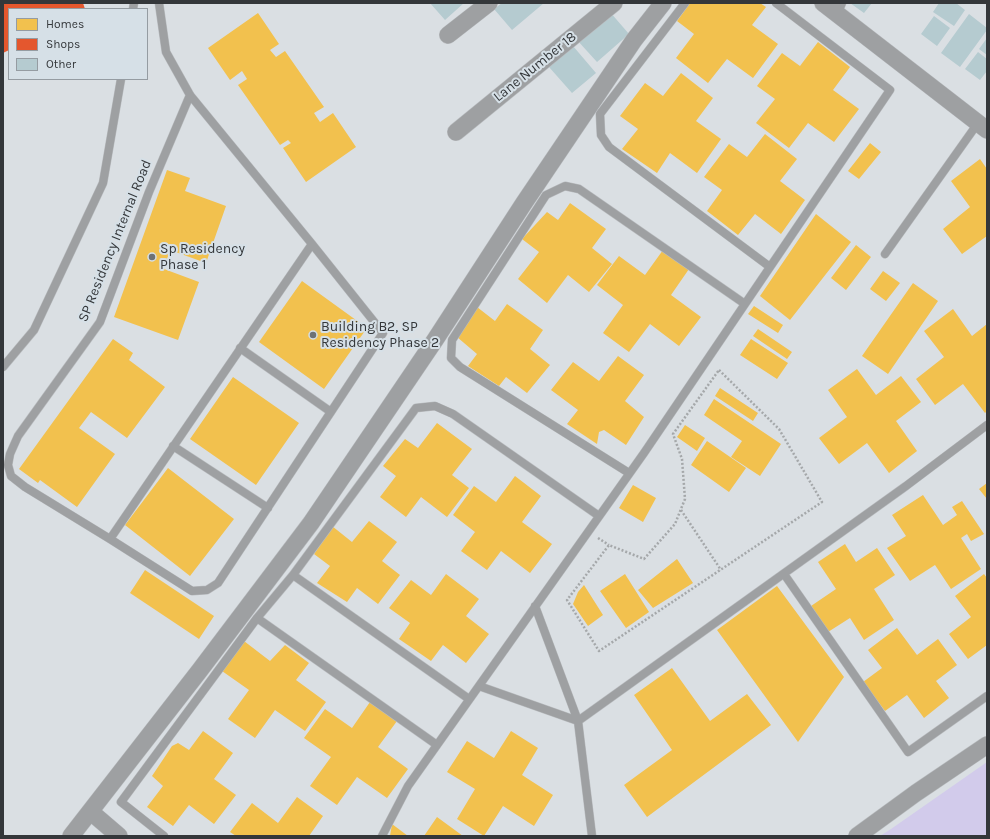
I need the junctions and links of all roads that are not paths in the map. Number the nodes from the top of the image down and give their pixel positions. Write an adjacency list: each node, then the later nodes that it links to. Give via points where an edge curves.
1 (159, 3): 11 (lane, SP Residency Internal Road, via 166,52)
2 (488, 3): 9 (street)
3 (614, 3): 13 (street, Lane Number 18)
4 (663, 3): 37 (street, via 634,40 311,523)
5 (685, 3): 16 (lane, via 600,114 601,135 609,147)
6 (776, 3): 16 (lane, via 890,90)
7 (823, 3): 8 (street)
8 (839, 9): 12 (street)
9 (448, 35)
10 (121, 80): 19 (lane, via 103,183 34,330)
11 (190, 95): 14 (lane, SP Residency Internal Road); 26 (lane, SP Residency Internal Road, via 149,192 100,322 18,436 8,465 11,476 25,487)
12 (982, 126): 15 (lane)
13 (456, 132)
14 (312, 244): 18 (lane); 20 (lane, SP Residency Internal Road, via 383,332)
15 (885, 254)
16 (770, 267): 17 (lane)
17 (745, 304): 23 (lane); 23 (lane, via 580,189 565,186 546,195 452,340 451,358 460,367)
18 (240, 348): 20 (lane); 22 (lane)
19 (3, 367)
20 (331, 412): 24 (lane, SP Residency Internal Road)
21 (987, 425): 27 (lane)
22 (173, 446): 24 (lane); 26 (lane)
23 (629, 473): 25 (lane)
24 (268, 508): 26 (lane, SP Residency Internal Road, via 218,583 207,590 192,591)
25 (599, 516): 28 (lane, via 453,414 435,406 416,408); 29 (lane)
26 (110, 538)
27 (784, 574): 32 (lane, via 908,752); 34 (lane)
28 (293, 575): 30 (lane); 33 (lane)
29 (535, 606): 31 (lane); 34 (lane)
30 (257, 618): 35 (lane); 40 (lane, via 121,802)
31 (479, 686): 33 (lane); 34 (lane)
32 (987, 696)
33 (469, 699): 35 (lane)
34 (578, 721): 42 (lane)
35 (437, 745): 41 (lane, via 408,786)
36 (987, 745): 43 (street)
37 (91, 812): 38 (street); 39 (street)
38 (71, 836)
39 (119, 836)
40 (164, 836)
41 (382, 836)
42 (592, 836)
43 (857, 836)

